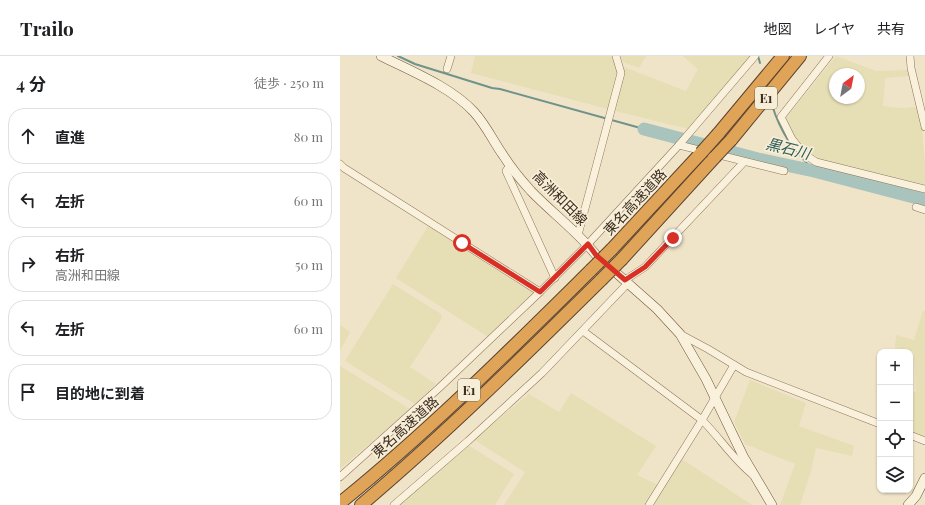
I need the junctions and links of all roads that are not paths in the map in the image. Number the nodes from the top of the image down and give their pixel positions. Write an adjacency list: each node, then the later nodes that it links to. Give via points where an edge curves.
1 (381, 56): 14 (main road, 高洲和田線, via 462,100 485,125)
2 (451, 56): 9 (street)
3 (616, 56): 19 (street, via 621,73)
4 (755, 56): 11 (street)
5 (783, 56): 35 (highway, 東名高速道路 / E1, bridge, via 718,134 591,270 424,432)
6 (800, 56): 36 (highway, 東名高速道路 / E1, bridge, via 731,140 602,280 510,371)
7 (829, 56): 16 (street, via 780,118 792,139 803,153 816,162)
8 (910, 56): 10 (street)
9 (447, 69)
10 (925, 127)
11 (680, 144): 12 (street); 20 (street)
12 (744, 162): 15 (street); 22 (street, via 645,267)
13 (340, 164): 23 (street, via 350,173)
14 (510, 165): 19 (main road, 高洲和田線, via 531,191); 21 (street, via 506,171)
15 (784, 171)
16 (925, 189)
17 (916, 207): 18 (street)
18 (925, 210)
19 (578, 235): 20 (main road, 高洲和田線)
20 (588, 244): 21 (street); 22 (main road, 高洲和田線, via 596,255)
21 (555, 278): 23 (street)
22 (627, 282): 24 (street); 25 (main road, 高洲和田線)
23 (540, 292): 32 (street)
24 (583, 331): 28 (street); 37 (street, via 542,373)
25 (680, 334): 26 (street); 27 (main road, 高洲和田線)
26 (734, 364): 27 (street); 29 (street, via 746,372)
27 (715, 397): 28 (street); 33 (main road, 高洲和田線)
28 (702, 420): 33 (street, via 739,464); 38 (street)
29 (877, 423)
30 (913, 436): 31 (street)
31 (925, 441)
32 (340, 477)
33 (755, 477): 39 (main road, 高洲和田線)
34 (925, 478): 40 (main road)
35 (340, 503)
36 (361, 505)
37 (394, 505)
38 (649, 505)
39 (772, 505)
40 (908, 505)

